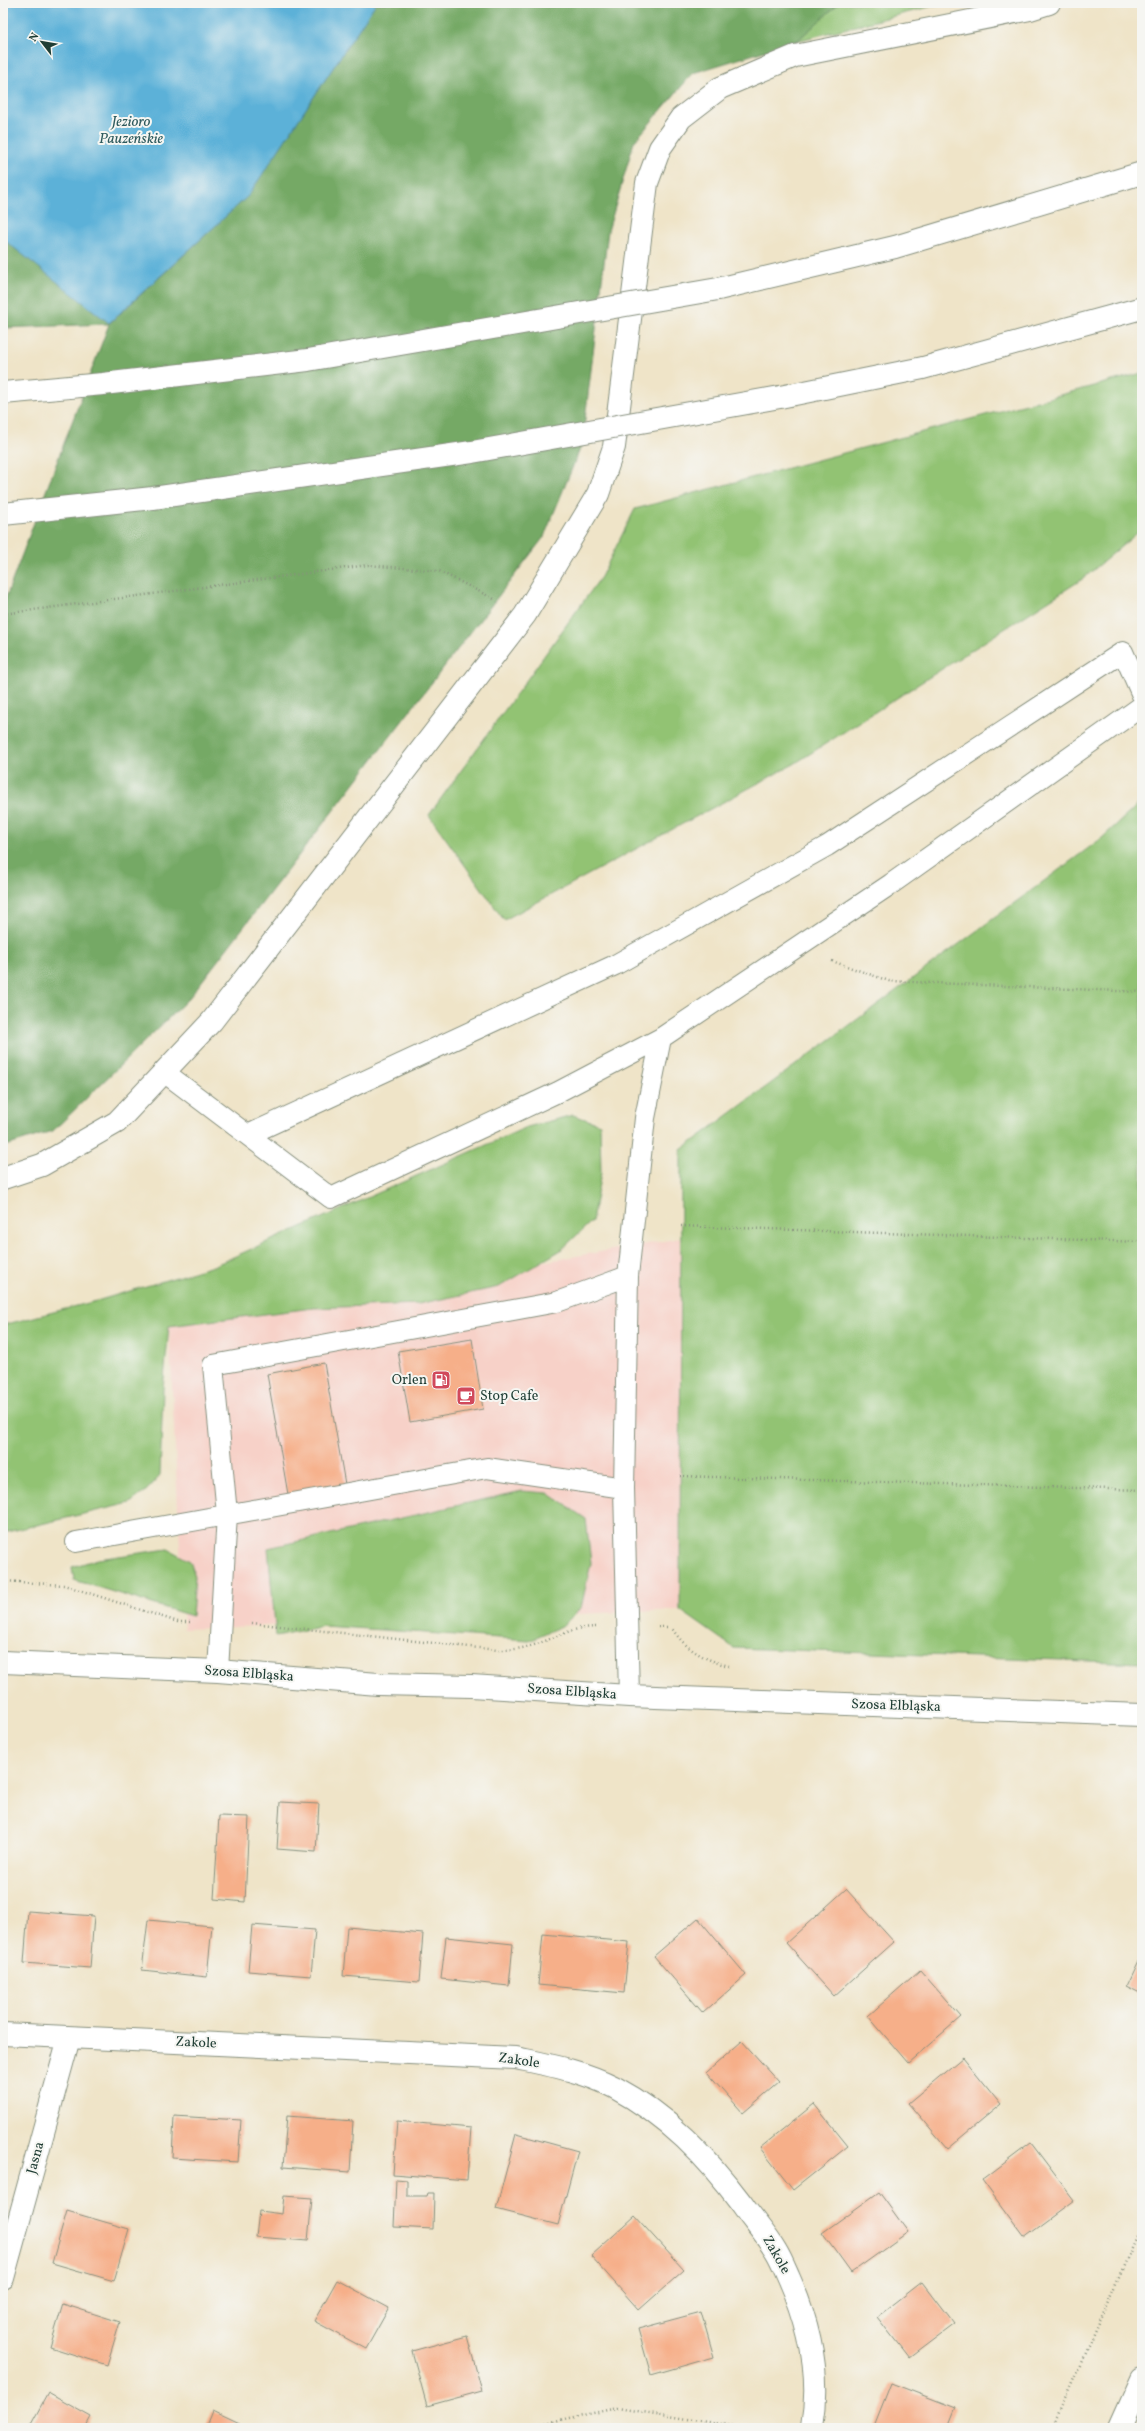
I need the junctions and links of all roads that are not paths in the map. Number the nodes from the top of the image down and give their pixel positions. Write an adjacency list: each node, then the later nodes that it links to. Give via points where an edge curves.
1 (1049, 3): 9 (main road, via 795,56 720,88 681,118 660,148 647,183 614,447 598,494 525,615 255,967 212,1021)
2 (1142, 173): 4 (main road, bridge, via 895,247 718,289 308,360)
3 (1142, 308): 5 (main road, bridge, via 923,368 780,397 472,452 153,498)
4 (3, 393)
5 (3, 514)
6 (1142, 695): 10 (lane, via 1123,652 827,846 615,965)
7 (1142, 706): 8 (lane, via 891,884)
8 (661, 1038): 10 (lane, via 558,1092 330,1198); 12 (lane, via 645,1118)
9 (164, 1072): 10 (lane); 11 (main road, via 117,1122 42,1165)
10 (248, 1135)
11 (3, 1178)
12 (628, 1276): 13 (lane); 14 (lane, via 557,1302 213,1365)
13 (624, 1488): 14 (lane, via 487,1468); 18 (lane)
14 (227, 1514): 15 (lane); 17 (lane)
15 (76, 1542)
16 (3, 1662): 17 (main road, Szosa Elbląska)
17 (218, 1671): 18 (main road, Szosa Elbląska, via 378,1684 471,1686)
18 (629, 1696): 19 (main road, Szosa Elbląska)
19 (1142, 1715)
20 (3, 2034): 21 (main road, Zakole)
21 (69, 2038): 22 (main road, Jasna); 24 (main road, Zakole, via 516,2058 565,2068 613,2087 684,2135 715,2168 777,2251 810,2336 815,2413)
22 (3, 2278)
23 (1142, 2379): 25 (main road)
24 (812, 2428)
25 (1120, 2428)

